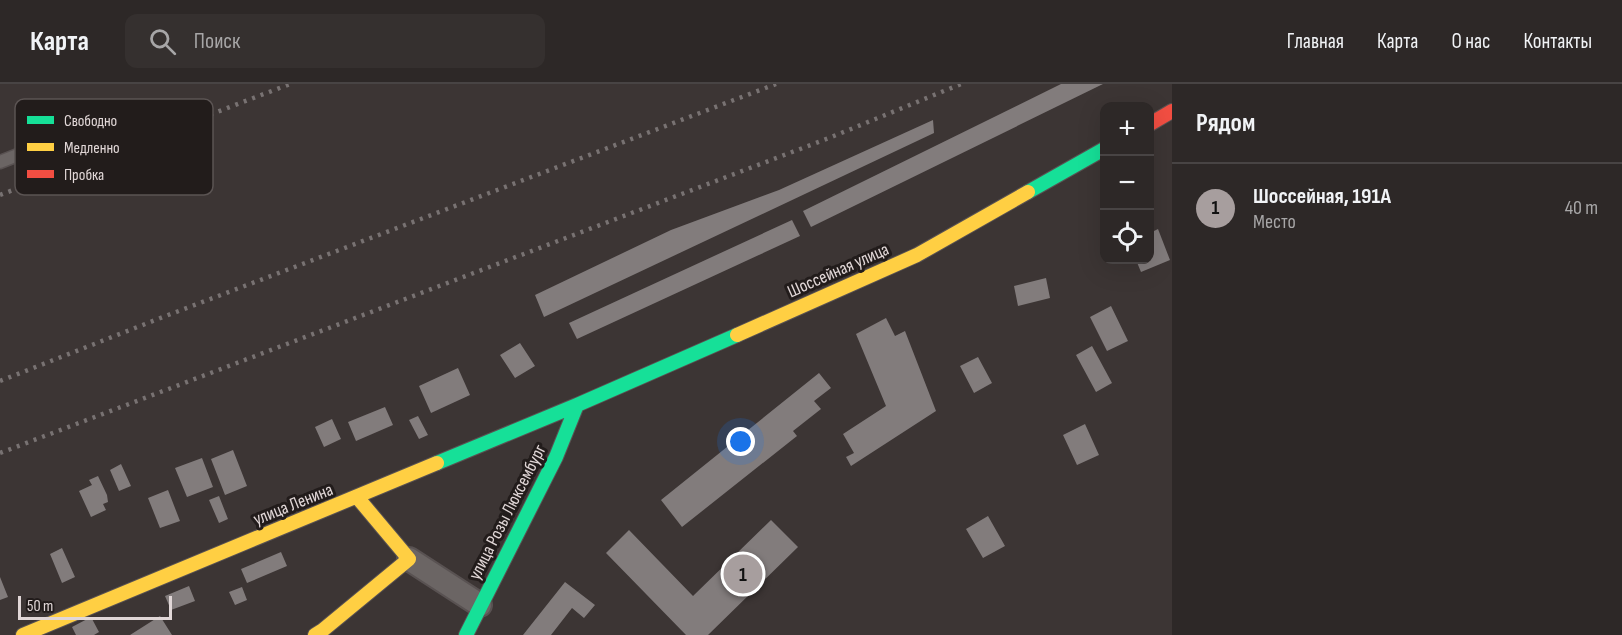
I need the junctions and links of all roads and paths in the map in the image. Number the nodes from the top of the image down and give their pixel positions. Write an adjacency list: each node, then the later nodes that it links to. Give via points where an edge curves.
1 (1172, 111): 2 (main road)
2 (1154, 121)
3 (1100, 151): 6 (main road, Шоссейная улица, via 917,255)
4 (15, 156): 5 (lane)
5 (0, 162)
6 (577, 405): 7 (main road, улица Ленина); 9 (main road, улица Розы Люксембург, via 556,457)
7 (357, 497): 8 (main road); 10 (main road, улица Ленина)
8 (409, 559): 9 (street); 11 (main road)
9 (480, 606): 12 (main road, улица Розы Люксембург)
10 (23, 635)
11 (315, 635)
12 (466, 635)

